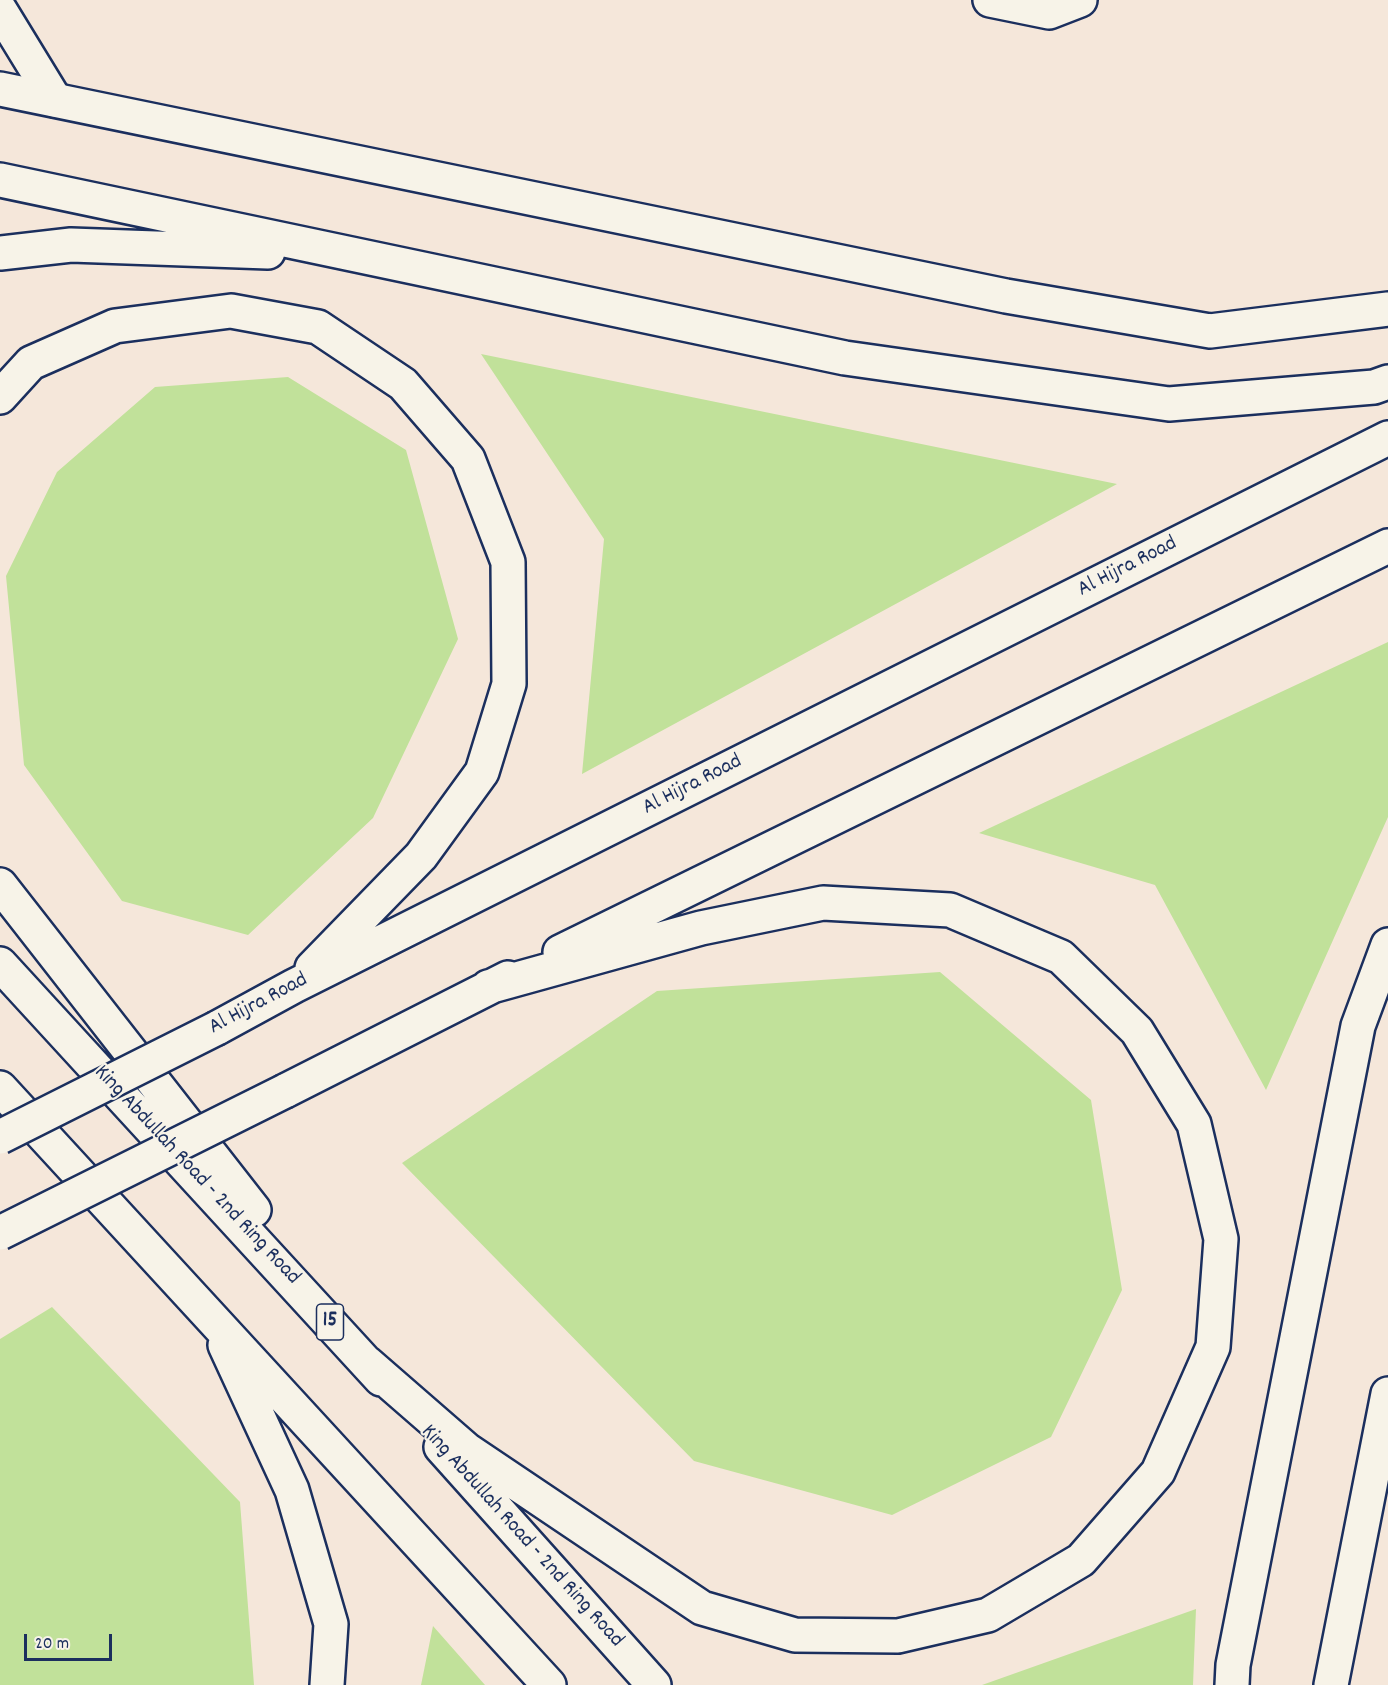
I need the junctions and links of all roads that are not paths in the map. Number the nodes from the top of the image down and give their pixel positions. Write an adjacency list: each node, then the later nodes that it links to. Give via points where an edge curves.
1 (990, 0): 2 (main road, via 1049,12)
2 (1080, 0)
3 (0, 10): 5 (main road)
4 (0, 89): 5 (main road)
5 (55, 100): 9 (main road, via 1006,296 1210,331)
6 (0, 180): 8 (main road)
7 (0, 253): 8 (main road, via 71,244)
8 (362, 256): 10 (main road, via 845,358 1169,404 1374,387)
9 (1388, 309)
10 (1388, 382)
11 (0, 397): 17 (main road, via 32,363 115,326 231,311 318,327 403,384 468,459 508,562 508,684 482,772 421,856)
12 (1388, 438): 17 (main road, Al Hijra Road)
13 (1388, 546): 18 (main road)
14 (0, 885): 23 (main road, via 264,1224)
15 (1388, 945): 29 (main road, via 1358,1026)
16 (0, 964): 23 (main road, King Abdullah Road - 2nd Ring Road / 15)
17 (294, 986): 20 (main road, Al Hijra Road, bridge)
18 (488, 987): 21 (main road, bridge); 24 (main road, via 701,928 823,903 950,910 1061,957 1137,1031 1194,1124 1221,1239 1213,1347 1158,1472 1081,1560 988,1615 898,1636 795,1635 702,1608 467,1450)
19 (0, 1088): 22 (main road)
20 (0, 1137)
21 (0, 1233)
22 (213, 1319): 26 (main road, via 292,1490 331,1624); 27 (main road)
23 (345, 1339): 24 (main road, King Abdullah Road - 2nd Ring Road / 15)
24 (367, 1363): 28 (main road, King Abdullah Road - 2nd Ring Road / 15)
25 (1388, 1394): 30 (main road)
26 (327, 1685)
27 (549, 1685)
28 (654, 1685)
29 (1232, 1685)
30 (1331, 1685)

